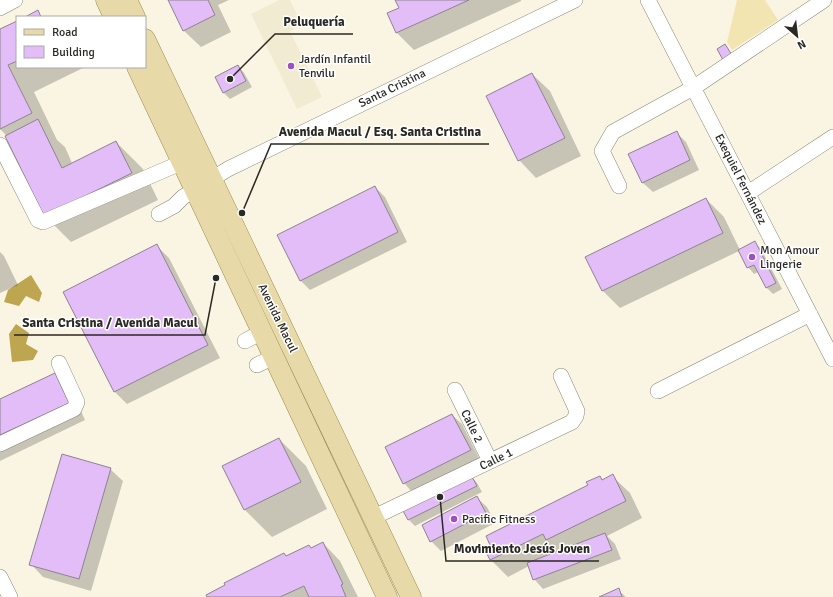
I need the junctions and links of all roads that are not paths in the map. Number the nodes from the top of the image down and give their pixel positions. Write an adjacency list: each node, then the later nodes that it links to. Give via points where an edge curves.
1 (15, 0): 7 (street)
2 (106, 0): 8 (main road)
3 (127, 0): 9 (main road)
4 (575, 0): 16 (street, Santa Cristina, via 296,135)
5 (648, 0): 12 (street, Exequiel Fernández)
6 (824, 0): 12 (street)
7 (0, 8)
8 (114, 16)
9 (135, 16)
10 (146, 41): 16 (main road, Avenida Macul)
11 (137, 68): 15 (main road, Avenida Macul)
12 (693, 88): 17 (street, via 613,132 602,152); 18 (street, Exequiel Fernández)
13 (833, 137): 18 (street)
14 (0, 145): 15 (street, via 38,220 43,222)
15 (183, 162): 16 (main road, Avenida Macul)
16 (204, 184): 19 (street, Santa Cristina); 28 (main road, Avenida Macul); 32 (main road, Avenida Macul, via 254,336 265,361)
17 (619, 186)
18 (748, 193): 20 (street, Exequiel Fernández)
19 (159, 214)
20 (810, 314): 21 (street, Exequiel Fernández); 25 (street)
21 (833, 359)
22 (59, 363): 26 (street, via 77,402 74,409)
23 (561, 376): 27 (street, Calle 1, via 577,412 575,419)
24 (455, 390): 27 (street, Calle 2)
25 (658, 391)
26 (0, 444)
27 (490, 462): 28 (street, Calle 1)
28 (374, 517): 33 (main road, Avenida Macul)
29 (0, 577): 31 (street)
30 (0, 594): 31 (street)
31 (9, 597)
32 (387, 597)
33 (411, 597)

